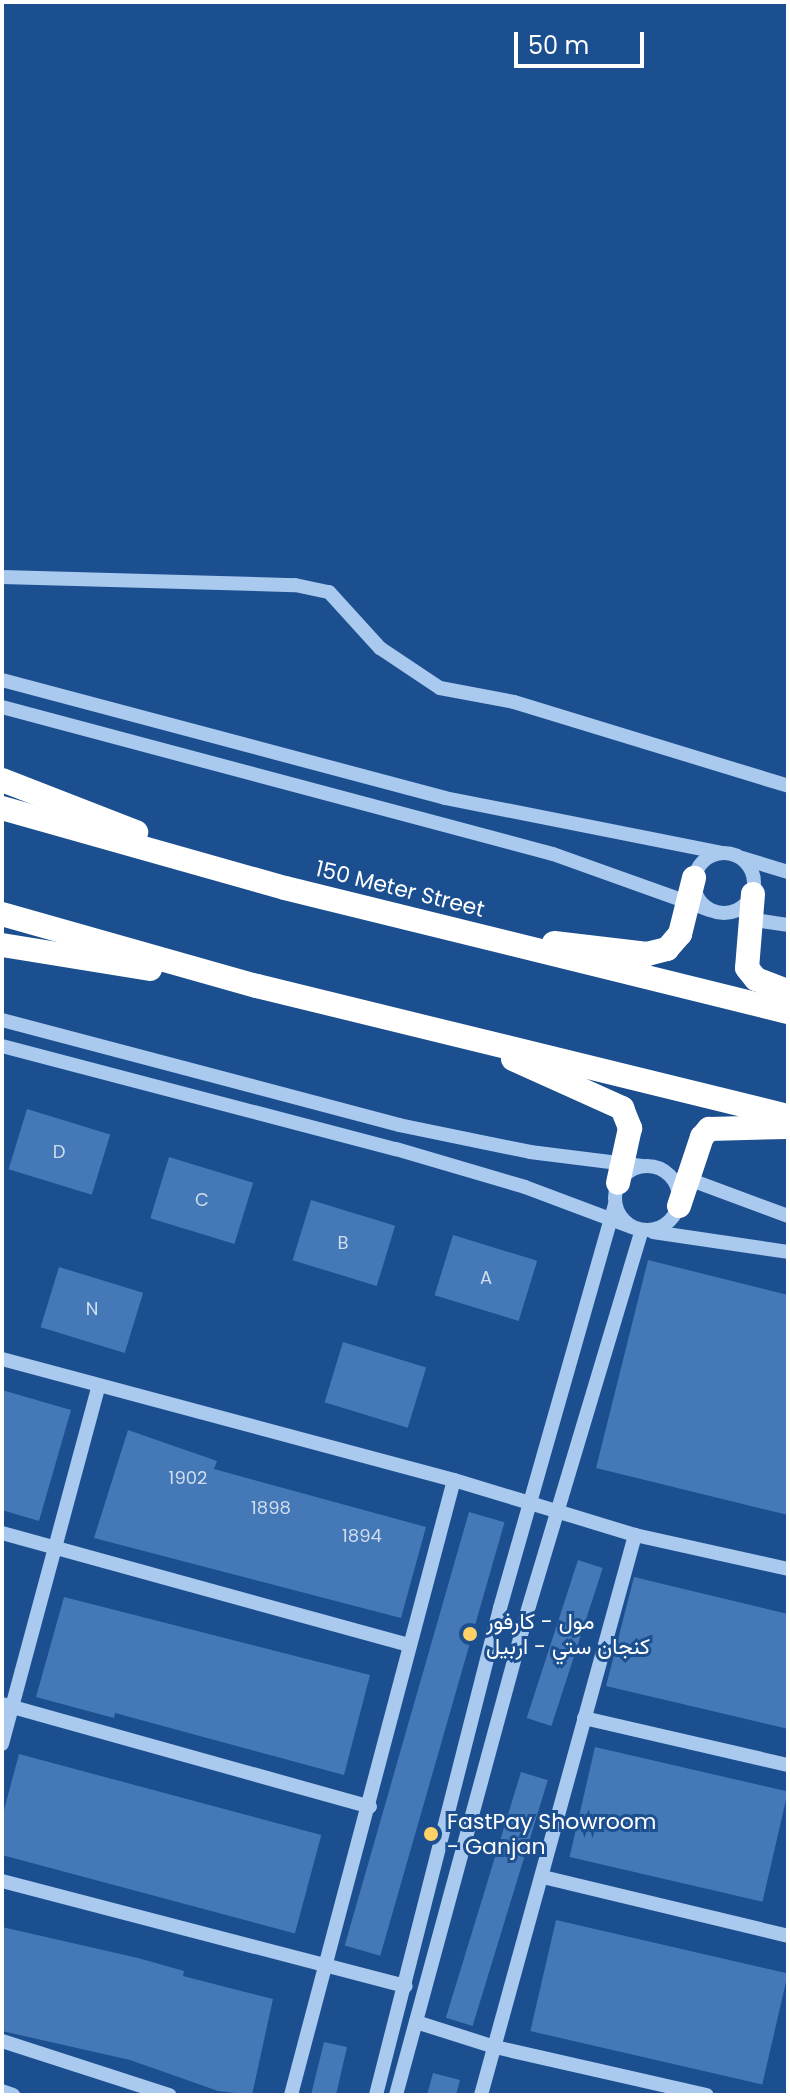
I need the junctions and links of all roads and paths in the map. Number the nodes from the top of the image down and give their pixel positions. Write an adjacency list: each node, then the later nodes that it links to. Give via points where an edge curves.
1 (2, 577): 5 (street, via 295,585 329,592 380,648 440,688 514,702)
2 (2, 680): 7 (street, via 445,798)
3 (2, 707): 12 (street, via 553,854)
4 (2, 780): 10 (highway)
5 (788, 786)
6 (2, 808): 10 (highway, 150 Meter Street)
7 (722, 853): 8 (street); 12 (street, via 703,860)
8 (741, 858): 9 (street); 11 (street, via 753,874)
9 (788, 872)
10 (285, 888): 17 (highway, 150 Meter Street)
11 (753, 894): 12 (street, via 741,909); 14 (highway)
12 (704, 901): 14 (street); 17 (highway, via 677,940 661,952 570,943)
13 (2, 914): 18 (highway)
14 (749, 919): 15 (street); 19 (highway, via 747,968 756,979)
15 (788, 925)
16 (2, 945): 18 (highway)
17 (518, 945): 20 (highway, 150 Meter Street)
18 (257, 986): 22 (highway)
19 (788, 991)
20 (788, 1012)
21 (2, 1020): 27 (street, via 399,1125)
22 (491, 1045): 24 (highway); 27 (highway, via 560,1082 616,1103 629,1121)
23 (2, 1046): 31 (street, via 410,1153 525,1187)
24 (788, 1116)
25 (788, 1127): 28 (highway, via 714,1127 702,1137)
26 (663, 1170): 27 (street); 28 (street); 29 (street, via 677,1185)
27 (620, 1172): 31 (street); 32 (street)
28 (695, 1175): 29 (highway); 30 (street)
29 (679, 1206): 32 (street, via 666,1225)
30 (788, 1216)
31 (611, 1221): 32 (street); 37 (street)
32 (640, 1230): 33 (street); 38 (street)
33 (788, 1252)
34 (2, 1359): 35 (street)
35 (98, 1387): 36 (street); 41 (street)
36 (454, 1480): 37 (street); 45 (street)
37 (532, 1504): 38 (street); 43 (street)
38 (560, 1512): 40 (street); 44 (street)
39 (2, 1533): 41 (street)
40 (635, 1535): 42 (street); 47 (street)
41 (55, 1547): 45 (street); 46 (street)
42 (788, 1569)
43 (500, 1608): 44 (street); 55 (street)
44 (526, 1616): 56 (street)
45 (409, 1645): 50 (street)
46 (7, 1705): 48 (street); 50 (street)
47 (584, 1718): 49 (street); 51 (street)
48 (2, 1744)
49 (788, 1765)
50 (370, 1807): 54 (street)
51 (543, 1877): 53 (street); 58 (street)
52 (2, 1881): 54 (street)
53 (788, 1936)
54 (326, 1967): 55 (street); 62 (street)
55 (406, 1986): 63 (street)
56 (416, 2022): 58 (street); 64 (street)
57 (2, 2041): 61 (street)
58 (495, 2047): 65 (street); 66 (street)
59 (2, 2091): 60 (street)
60 (13, 2095)
61 (169, 2095)
62 (291, 2095)
63 (376, 2095)
64 (396, 2095)
65 (481, 2095)
66 (707, 2095)

